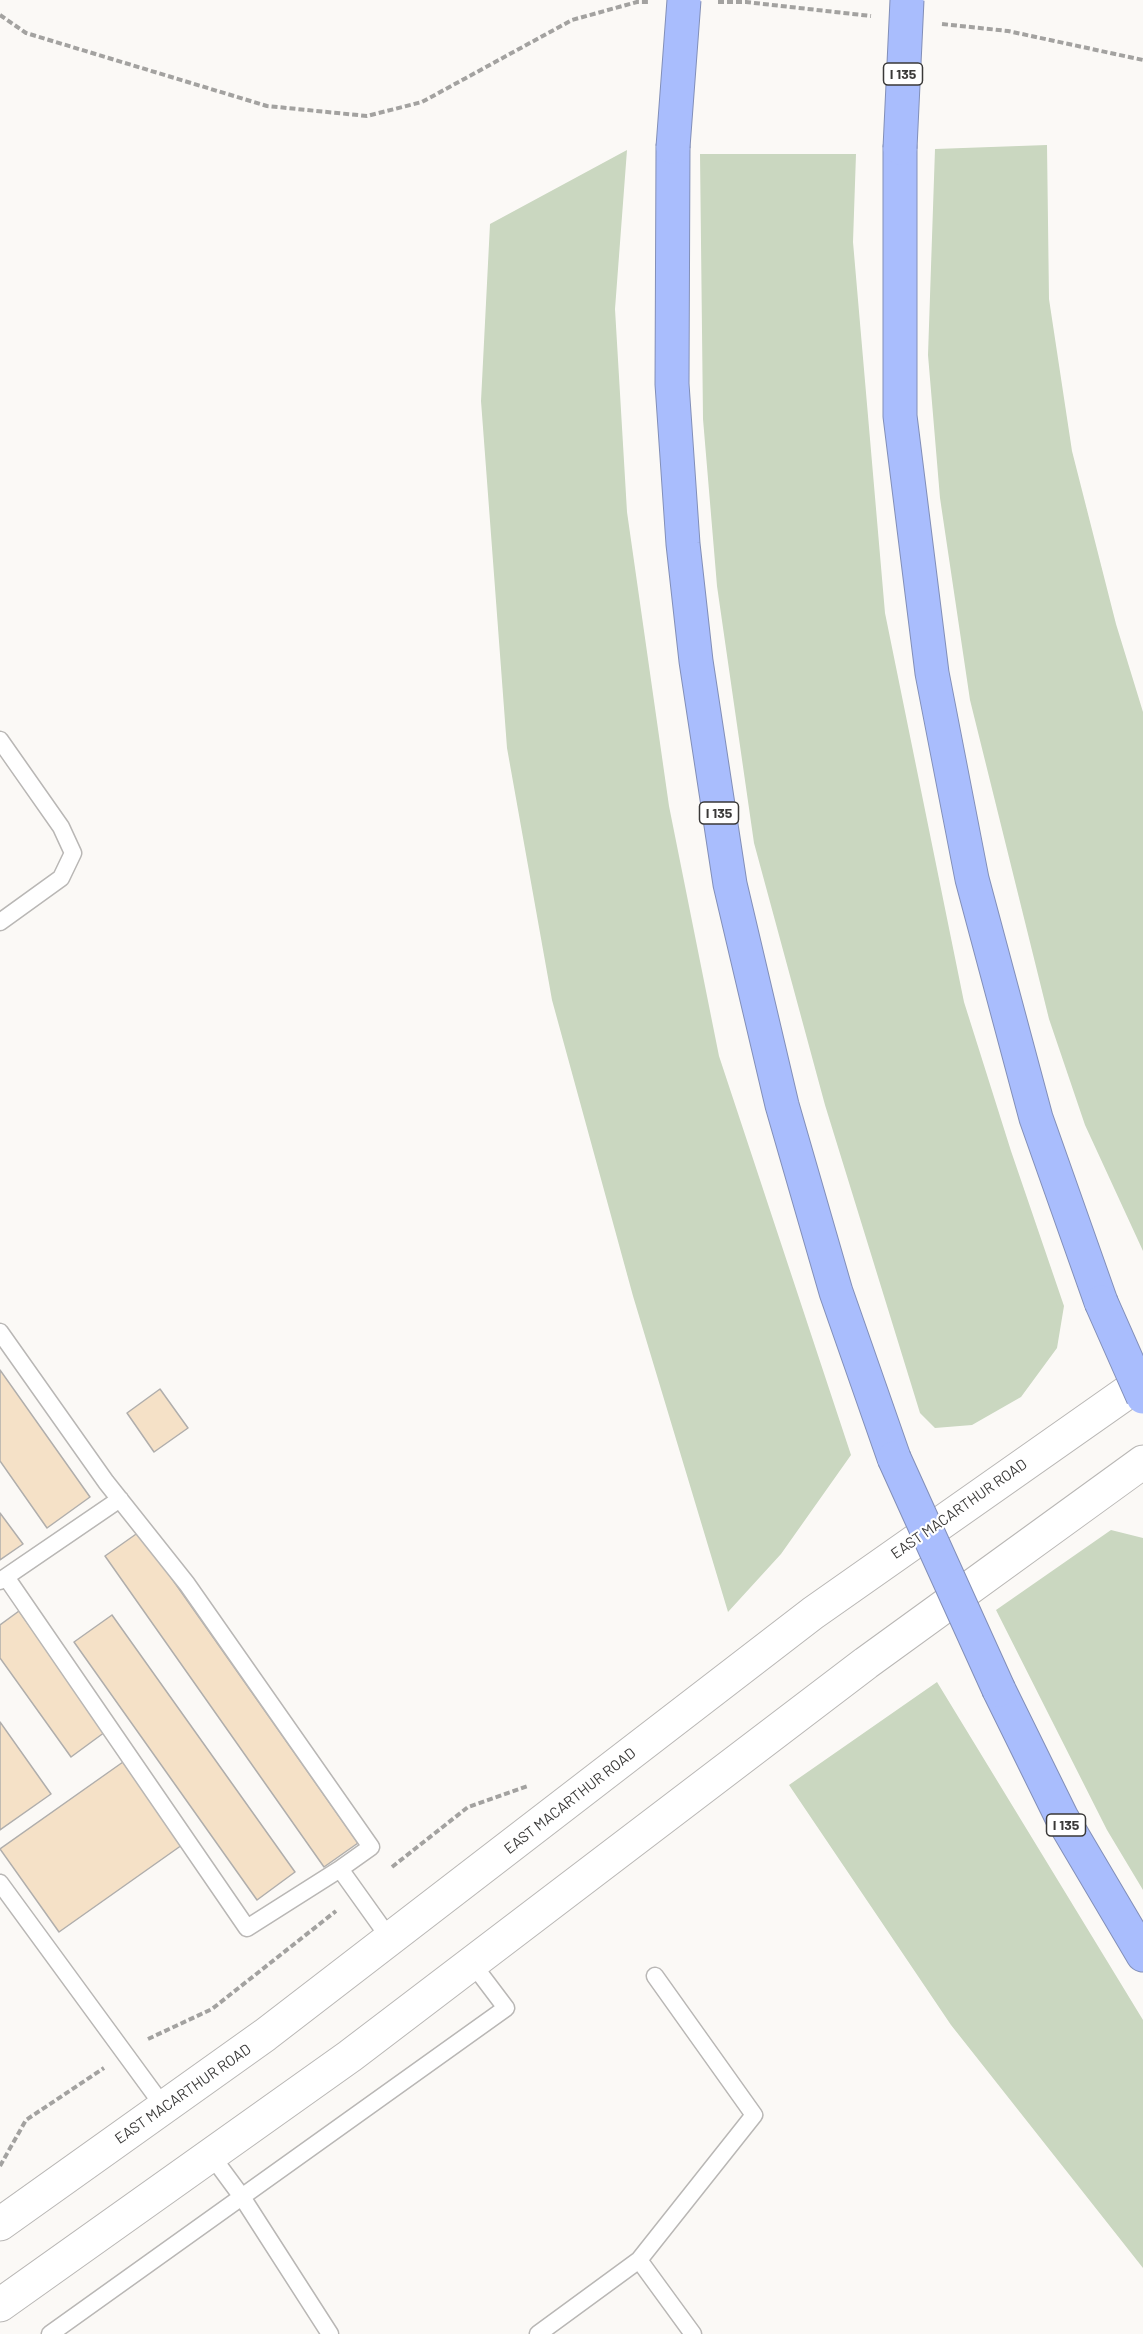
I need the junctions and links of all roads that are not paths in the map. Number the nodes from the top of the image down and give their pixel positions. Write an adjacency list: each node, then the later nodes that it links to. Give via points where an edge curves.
1 (907, 0): 7 (highway, I 135, bridge, via 900,148 900,416 932,674 972,879 1033,1106 1101,1302)
2 (685, 1): 14 (highway, I 135, bridge, via 673,147 672,384 696,661 730,884 792,1138 836,1293 894,1458 1062,1818)
3 (0, 740): 4 (lane, via 61,827 73,852 61,878)
4 (0, 922)
5 (0, 1332): 9 (lane)
6 (1143, 1381): 13 (street, EAST MACARTHUR ROAD, via 813,1613)
7 (1143, 1397)
8 (1143, 1462): 15 (street, via 866,1663)
9 (120, 1499): 10 (lane); 11 (lane, via 187,1584 371,1847)
10 (3, 1579): 11 (lane, via 247,1928)
11 (340, 1869): 13 (lane)
12 (0, 1883): 17 (lane)
13 (390, 1939): 17 (street, EAST MACARTHUR ROAD)
14 (1143, 1955)
15 (472, 1963): 18 (street); 19 (lane, via 506,2008)
16 (655, 1976): 21 (lane, via 754,2115)
17 (164, 2107): 20 (street, EAST MACARTHUR ROAD)
18 (212, 2155): 19 (lane); 22 (street)
19 (243, 2197): 23 (lane); 24 (lane)
20 (0, 2224)
21 (639, 2260): 25 (lane); 26 (lane)
22 (0, 2305)
23 (50, 2334)
24 (330, 2334)
25 (538, 2334)
26 (693, 2334)

